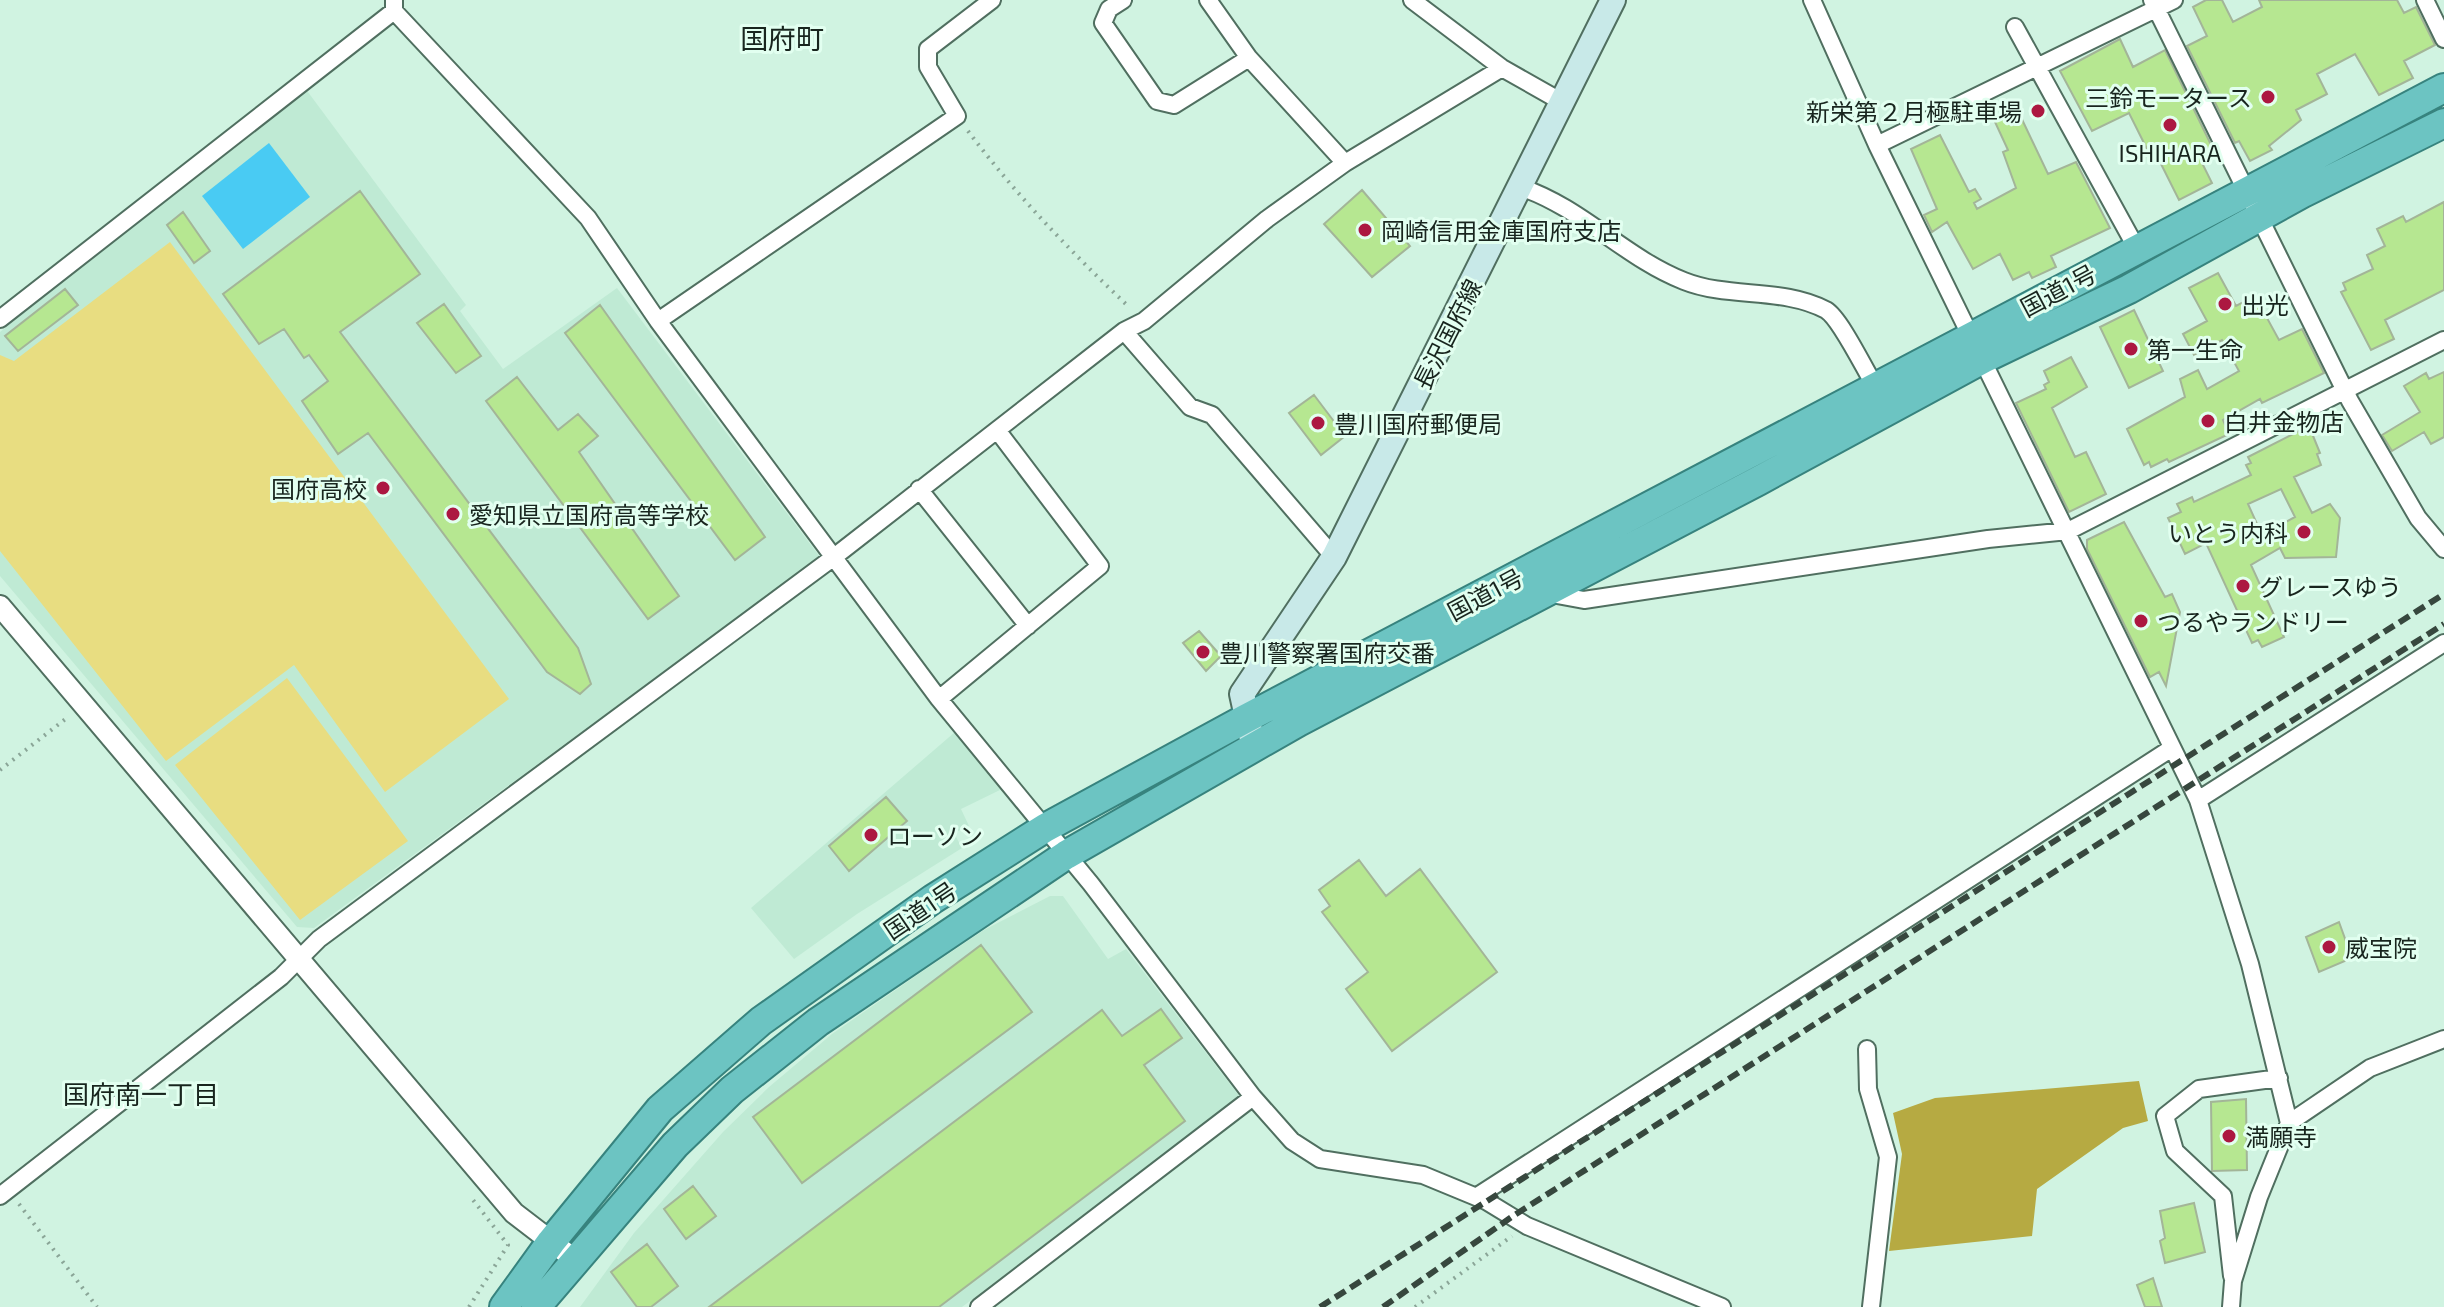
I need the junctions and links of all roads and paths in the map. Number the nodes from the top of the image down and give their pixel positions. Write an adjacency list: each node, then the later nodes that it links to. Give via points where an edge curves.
1 (992, 0): 18 (street, via 928,49 928,67)
2 (1123, 0): 13 (street, via 1109,9 1103,23 1157,101 1174,105)
3 (1208, 0): 13 (street)
4 (1412, 0): 15 (street)
5 (1613, 0): 17 (main road, 長沢国府線)
6 (1812, 0): 20 (street)
7 (2174, 0): 10 (street)
8 (2425, 0): 12 (street)
9 (394, 5): 26 (street); 27 (street, via 588,218)
10 (2155, 5): 14 (street); 23 (street)
11 (2015, 27): 14 (street)
12 (2444, 39)
13 (1249, 58): 21 (street)
14 (2038, 67): 20 (street); 25 (street)
15 (1502, 68): 17 (street); 21 (street)
16 (2444, 88): 23 (highway, 国道1号)
17 (1562, 102): 22 (main road, 長沢国府線)
18 (957, 116): 27 (street); 28 (path, via 1001,175)
19 (2444, 123): 24 (highway, 国道1号)
20 (1877, 145): 31 (street)
21 (1345, 163): 28 (street, via 1267,219)
22 (1520, 187): 32 (street, via 1547,196 1683,281 1738,295 1792,298 1829,311); 39 (main road, 長沢国府線)
23 (2248, 190): 24 (street); 25 (highway, 国道1号)
24 (2262, 216): 31 (highway, 国道1号, via 2129,289); 33 (street)
25 (2137, 249): 31 (highway, 国道1号)
26 (0, 319)
27 (658, 321): 38 (street)
28 (1144, 321): 29 (street)
29 (1124, 331): 34 (street); 39 (street, via 1190,407 1212,415)
30 (2444, 340): 33 (street)
31 (1977, 347): 32 (highway, 国道1号); 36 (street); 40 (highway, 国道1号)
32 (1875, 386): 46 (highway, 国道1号)
33 (2345, 391): 36 (street); 37 (street, via 2418,518)
34 (997, 430): 35 (street); 42 (street, via 1100,566)
35 (919, 489): 38 (street); 42 (street)
36 (2068, 531): 40 (street, via 1584,600); 48 (street)
37 (2444, 549)
38 (834, 557): 44 (street); 53 (street, via 402,876)
39 (1334, 557): 46 (main road, 長沢国府線, via 1242,694)
40 (1544, 593): 47 (highway, 国道1号)
41 (0, 606): 45 (street)
42 (1028, 626): 44 (street)
43 (2444, 643): 50 (street)
44 (939, 699): 51 (street)
45 (82, 706): 49 (path); 53 (street)
46 (1245, 719): 47 (main road, 長沢国府線); 51 (highway, 国道1号)
47 (1255, 745): 52 (highway, 国道1号)
48 (2172, 748): 50 (street); 61 (street)
49 (0, 770)
50 (2198, 800): 56 (street, via 2250,964)
51 (1045, 828): 52 (street); 63 (highway, 国道1号, via 933,899 761,1021 660,1109)
52 (1066, 855): 57 (street); 64 (highway, 国道1号, via 818,1022 732,1090 675,1145)
53 (300, 959): 60 (street); 63 (street, via 514,1213)
54 (2444, 1039): 58 (street, via 2370,1068)
55 (1867, 1049): 73 (street, via 1868,1089 1888,1157)
56 (2279, 1078): 58 (street); 65 (street, via 2199,1089 2165,1116 2175,1151 2223,1196)
57 (1253, 1097): 61 (street, via 1292,1141 1320,1159 1423,1175); 70 (street)
58 (2289, 1123): 65 (street)
59 (467, 1188): 68 (path, via 508,1245)
60 (4, 1193): 67 (path)
61 (1476, 1197): 62 (street)
62 (1527, 1226): 71 (path); 72 (street)
63 (551, 1242): 64 (street); 69 (highway, 国道1号)
64 (574, 1259): 66 (highway, 国道1号)
65 (2233, 1281): 74 (street)
66 (545, 1303)
67 (97, 1307)
68 (469, 1307)
69 (504, 1307)
70 (979, 1307)
71 (1415, 1307)
72 (1722, 1307)
73 (1871, 1307)
74 (2231, 1307)

